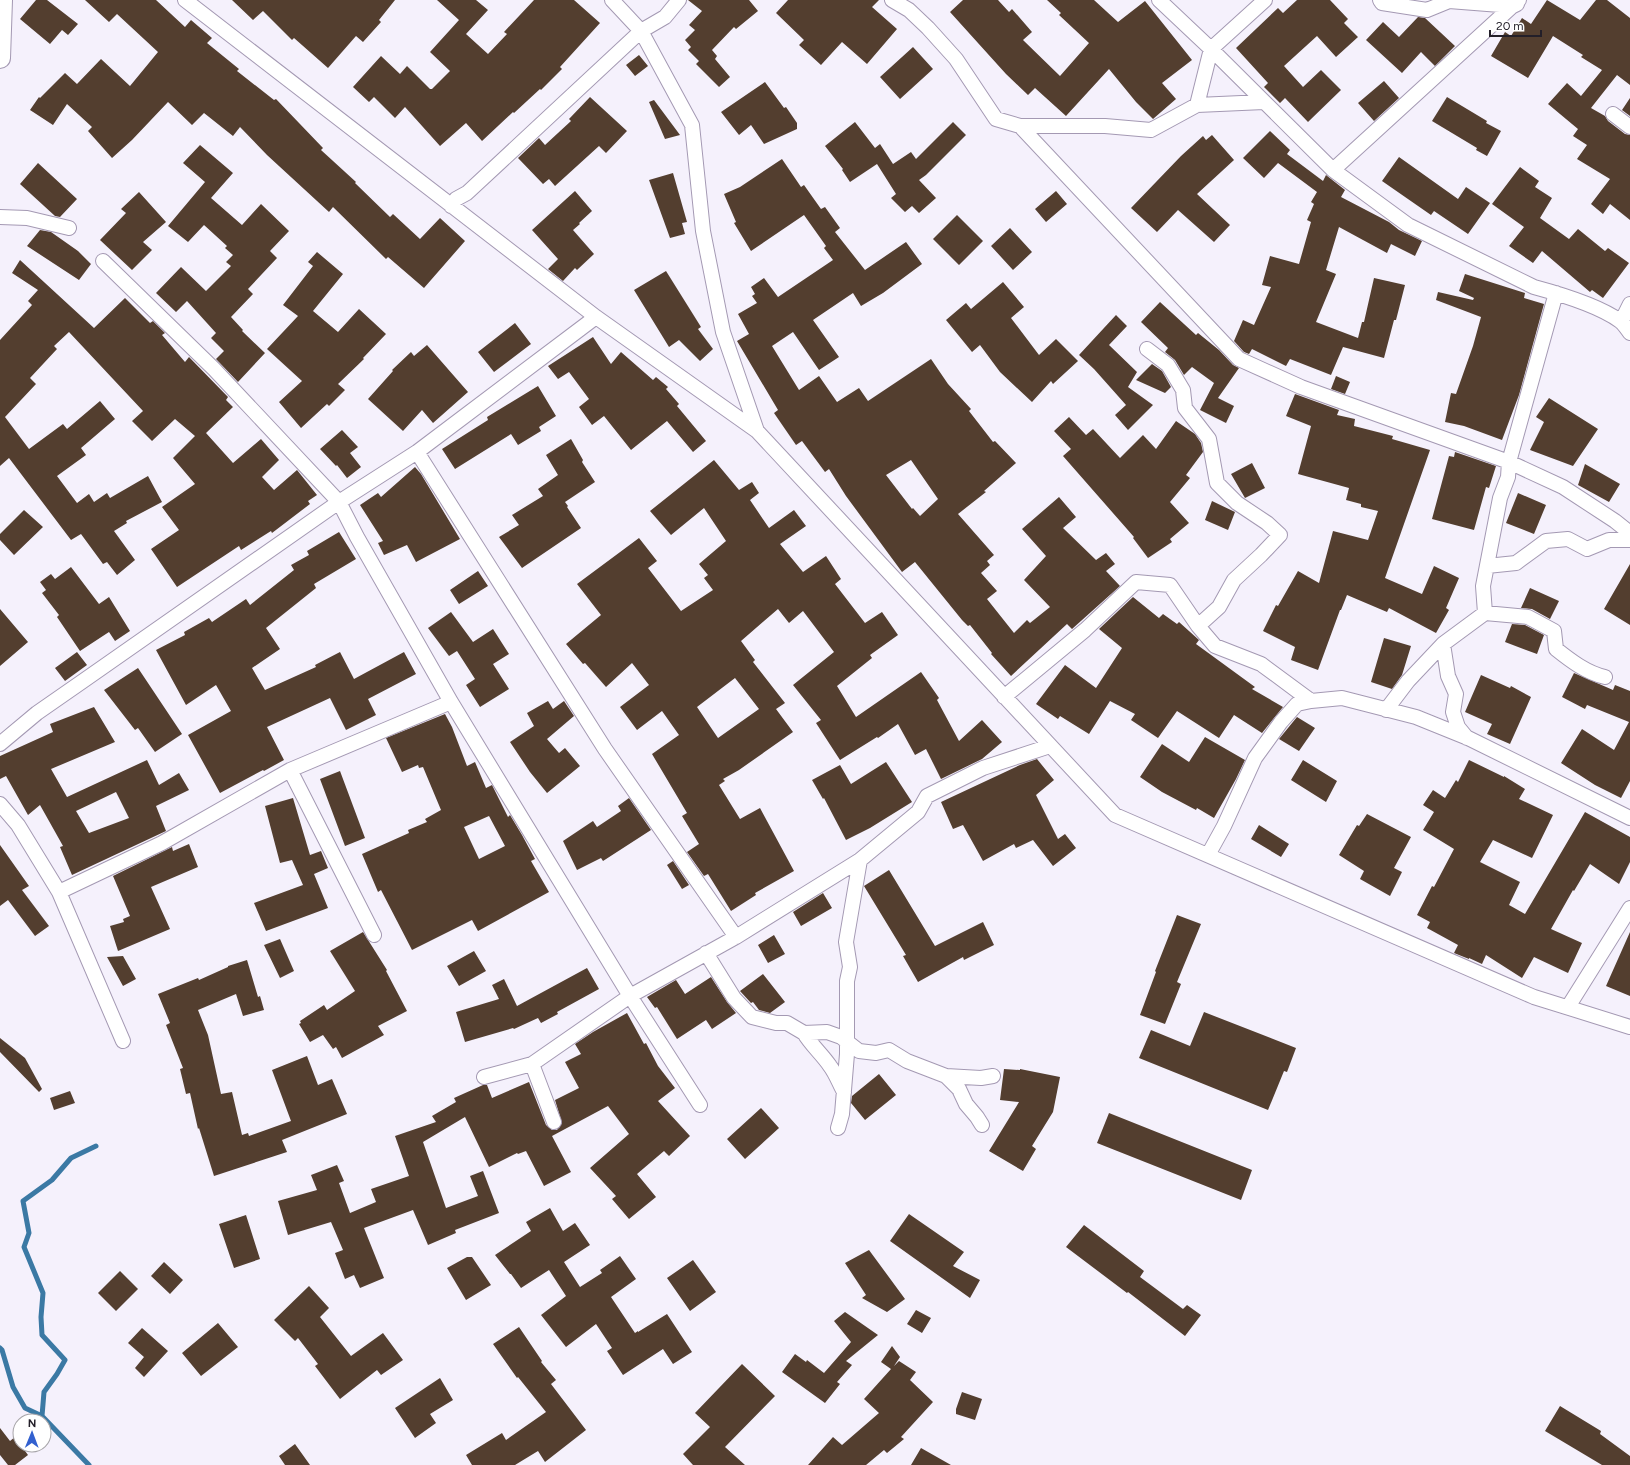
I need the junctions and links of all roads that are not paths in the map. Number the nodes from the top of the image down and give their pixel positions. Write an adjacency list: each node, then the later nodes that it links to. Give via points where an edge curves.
1 (2, 0): 13 (street)
2 (185, 0): 20 (street)
3 (612, 0): 11 (street)
4 (679, 0): 11 (street, via 665,17)
5 (892, 0): 17 (street, via 909,10 956,59 996,119)
6 (1159, 0): 12 (street)
7 (1265, 0): 12 (street)
8 (1380, 0): 10 (street, via 1382,3 1427,10 1449,1)
9 (1526, 0): 10 (street)
10 (1516, 3): 19 (street)
11 (641, 31): 20 (street); 29 (street, via 692,125 703,231 723,332)
12 (1211, 49): 14 (street); 15 (street)
13 (0, 58)
14 (1264, 102): 15 (street); 19 (street)
15 (1197, 105): 17 (street, via 1151,130 1105,126)
16 (1612, 114): 18 (street)
17 (1020, 126): 31 (street, via 1239,359 1301,387)
18 (1630, 128)
19 (1333, 170): 24 (street, via 1408,225 1534,287)
20 (451, 206): 26 (street)
21 (0, 217): 22 (street, via 27,218)
22 (69, 228)
23 (103, 261): 32 (street, via 214,369)
24 (1556, 293): 27 (street, via 1603,312); 31 (street)
25 (1630, 304): 27 (street)
26 (596, 317): 29 (street); 30 (street)
27 (1625, 327)
28 (1147, 349): 37 (street, via 1168,365 1183,390 1184,408 1209,439 1217,482 1237,503 1280,534 1234,580 1219,607)
29 (757, 432): 40 (street)
30 (417, 452): 32 (street); 55 (street, via 605,749)
31 (1509, 462): 33 (street, via 1563,487); 35 (street, via 1508,477 1500,498)
32 (339, 502): 42 (street); 45 (street, via 37,713)
33 (1630, 533)
34 (1630, 540): 35 (street, via 1609,540 1586,549 1568,539 1546,541 1516,563)
35 (1487, 566): 36 (street, via 1483,586)
36 (1485, 613): 38 (street); 39 (street, via 1528,617 1554,631 1556,649 1594,675)
37 (1198, 626): 40 (street, via 1170,585 1136,582 1085,630); 41 (street, via 1215,646 1261,664)
38 (1443, 644): 43 (street, via 1408,681); 44 (street, via 1448,676 1456,694 1453,712 1458,727)
39 (1605, 677)
40 (1004, 697): 46 (street)
41 (1311, 700): 43 (street, via 1342,698); 50 (street, via 1297,704 1255,758)
42 (451, 702): 47 (street); 57 (street)
43 (1386, 710): 44 (street, via 1416,717)
44 (1468, 738): 49 (street)
45 (0, 744)
46 (1050, 746): 50 (street, via 1115,815); 51 (street, via 983,768 927,796 918,812)
47 (290, 770): 52 (street, via 162,843); 54 (street)
48 (0, 804): 52 (street, via 18,825)
49 (1630, 818)
50 (1208, 855): 58 (street, via 1534,997)
51 (860, 860): 55 (street); 62 (street, via 846,942 850,967 847,981)
52 (59, 892): 61 (street)
53 (1630, 908): 58 (street)
54 (374, 935)
55 (736, 937): 56 (street)
56 (706, 953): 57 (street); 60 (street, via 734,998 752,1017 787,1023)
57 (630, 996): 63 (street); 68 (street)
58 (1568, 1007): 59 (street)
59 (1630, 1027)
60 (804, 1033): 62 (street, via 827,1032 841,1037); 67 (street, via 811,1045 832,1068)
61 (123, 1041)
62 (848, 1043): 64 (street, via 859,1052 876,1053 889,1050 906,1061); 67 (street)
63 (532, 1064): 66 (street); 69 (street)
64 (946, 1076): 65 (street); 70 (street, via 959,1089 966,1104)
65 (993, 1076)
66 (484, 1077)
67 (844, 1092): 71 (street)
68 (700, 1105)
69 (554, 1122)
70 (982, 1125)
71 (838, 1128)

